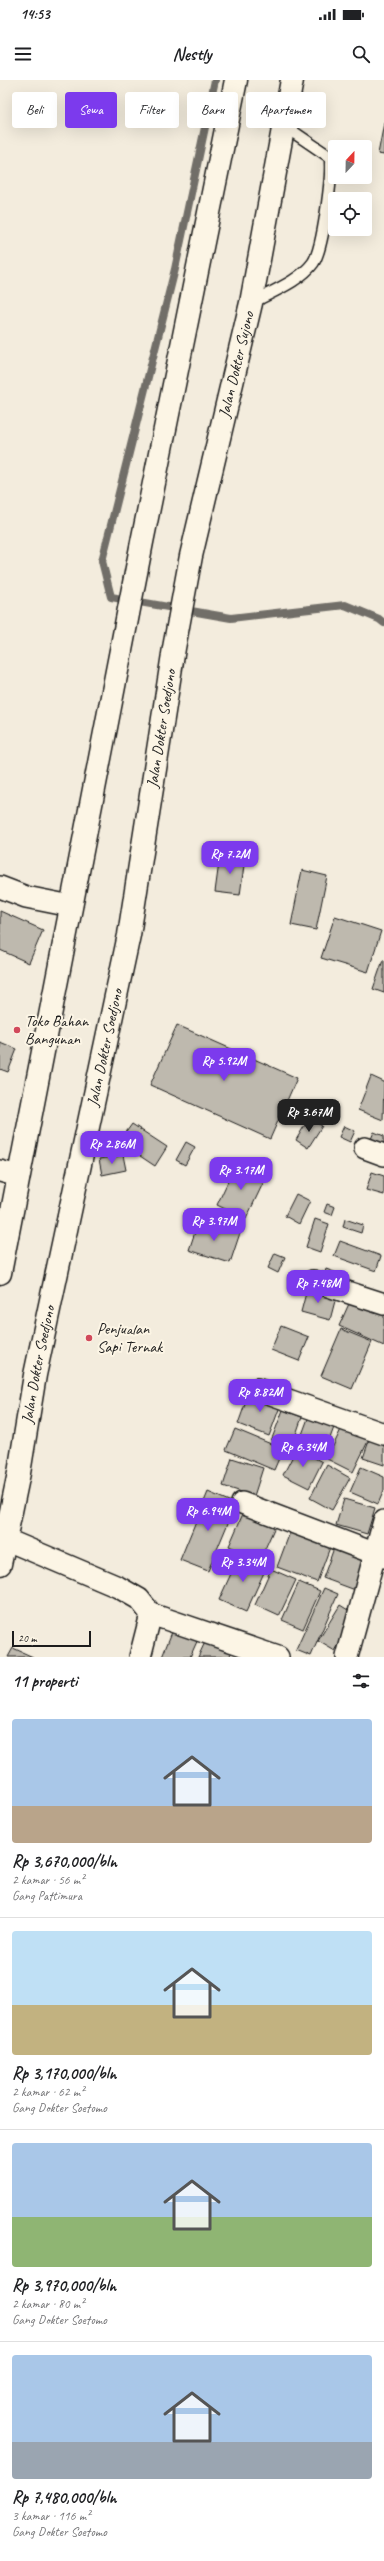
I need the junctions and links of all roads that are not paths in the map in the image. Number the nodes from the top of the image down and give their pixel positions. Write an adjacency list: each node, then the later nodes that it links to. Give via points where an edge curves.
1 (236, 80): 9 (highway)
2 (292, 80): 3 (highway, Jalan Dokter Sujono)
3 (290, 92)
4 (282, 128): 6 (highway, Jalan Dokter Sujono)
5 (287, 128): 6 (lane, via 330,157 331,178 314,262 298,277)
6 (251, 303): 7 (highway, Jalan Dokter Sujono, via 192,556)
7 (174, 648): 20 (highway, Jalan Dokter Soedjono, via 129,935 35,1375 19,1472)
8 (0, 887): 9 (street, via 26,897)
9 (71, 906): 12 (highway)
10 (364, 1148): 11 (street)
11 (384, 1155)
12 (9, 1174): 13 (highway)
13 (0, 1273)
14 (313, 1281): 15 (street)
15 (384, 1304)
16 (257, 1389): 17 (street)
17 (384, 1434)
18 (242, 1503): 21 (street)
19 (384, 1521): 21 (street)
20 (3, 1538): 22 (highway, Jalan Dokter Soedjono); 23 (street, via 118,1586 139,1599)
21 (379, 1556): 26 (street)
22 (0, 1564)
23 (151, 1614): 24 (street); 25 (street)
24 (140, 1657)
25 (278, 1657)
26 (347, 1657)

